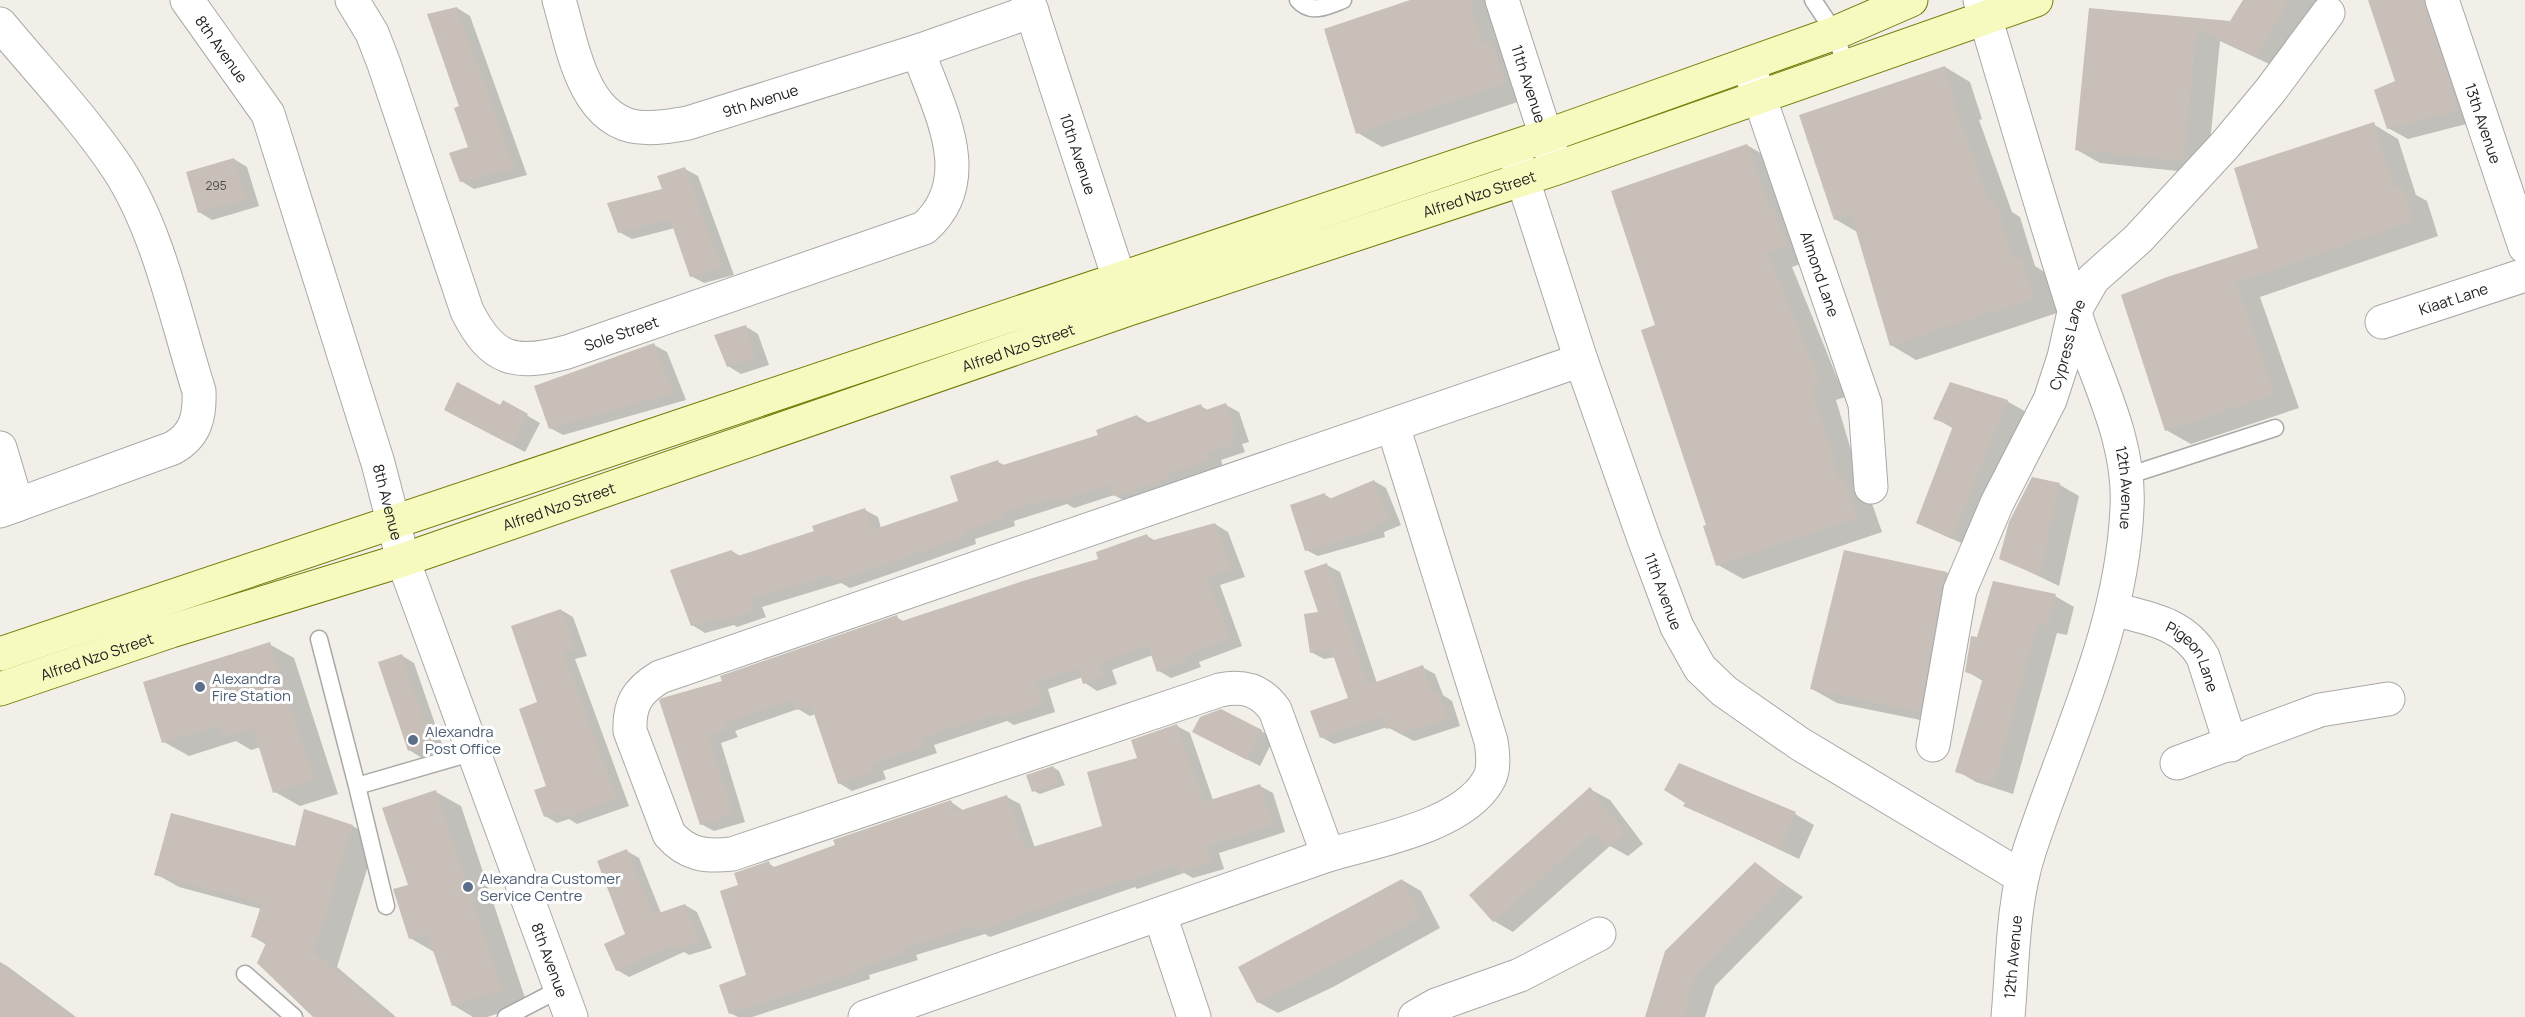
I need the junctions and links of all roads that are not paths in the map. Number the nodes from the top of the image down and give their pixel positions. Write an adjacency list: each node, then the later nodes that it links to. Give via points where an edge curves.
1 (187, 0): 38 (street, 8th Avenue, via 268,114)
2 (352, 0): 16 (street, Sole Street, via 372,33 384,64 467,311 477,332 490,346 504,356 522,360 540,360 567,352 924,228 940,214 949,195 953,159)
3 (559, 0): 16 (street, 9th Avenue, via 587,86 600,106 616,119 636,127 688,123)
4 (1298, 0): 5 (lane, via 1310,8)
5 (1343, 0)
6 (1502, 0): 20 (street, 11th Avenue)
7 (1813, 0): 15 (lane)
8 (1911, 0): 15 (street)
9 (2036, 0): 12 (street, Alfred Nzo Street)
10 (2442, 0): 24 (street, 13th Avenue)
11 (1030, 5): 16 (street, 9th Avenue); 27 (street, 10th Avenue)
12 (1982, 9): 18 (street, Alfred Nzo Street); 29 (street, 12th Avenue)
13 (2328, 13): 29 (street, Cypress Lane, via 2224,145 2138,239 2093,279)
14 (0, 24): 37 (street, via 112,162 134,199 151,237 199,391 199,407 192,432 185,441)
15 (1835, 33): 17 (street); 18 (lane)
16 (918, 51)
17 (1748, 64): 19 (street, Almond Lane); 20 (street)
18 (1846, 68): 19 (street, Alfred Nzo Street)
19 (1760, 98): 22 (street, Alfred Nzo Street); 36 (street, Almond Lane, via 1864,404)
20 (1546, 135): 21 (street); 22 (street, 11th Avenue)
21 (1512, 147): 23 (street, 11th Avenue); 27 (street)
22 (1557, 168): 23 (street, Alfred Nzo Street)
23 (1524, 178): 28 (street, Alfred Nzo Street); 31 (street, 11th Avenue)
24 (2517, 196): 25 (street, 13th Avenue)
25 (2525, 247)
26 (2525, 274): 30 (street, Kiaat Lane)
27 (1119, 278): 28 (street, 10th Avenue); 38 (street)
28 (1129, 309): 39 (street, Alfred Nzo Street)
29 (2074, 312): 35 (street, 12th Avenue, via 2122,446); 47 (street, Cypress Lane, via 2050,400 1997,503 1960,590)
30 (2382, 322)
31 (1581, 360): 32 (street); 53 (street, 11th Avenue, via 1677,627 1700,668 1724,691 1792,739)
32 (1393, 426): 52 (street, via 1491,741 1493,761 1489,780 1459,811 1398,835); 52 (street, via 660,677 644,686 629,712 630,731 669,834 679,846 695,854 713,856 732,854 1220,690 1246,688 1267,698 1275,710)
33 (2275, 428): 35 (lane)
34 (0, 448): 37 (street)
35 (2127, 476): 41 (street, 12th Avenue, via 2125,532)
36 (1871, 487)
37 (8, 508)
38 (393, 521): 39 (street, 8th Avenue); 40 (street)
39 (403, 560): 42 (street, Alfred Nzo Street); 49 (street, 8th Avenue)
40 (159, 601): 42 (street); 44 (street)
41 (2113, 609): 48 (street, Pigeon Lane, via 2165,624 2197,646); 53 (street, 12th Avenue)
42 (171, 631): 45 (street, Alfred Nzo Street)
43 (319, 639): 51 (lane)
44 (0, 654)
45 (0, 689)
46 (2388, 699): 48 (street, via 2328,708)
47 (1932, 745)
48 (2231, 745): 50 (street)
49 (474, 752): 51 (lane); 58 (street, 8th Avenue)
50 (2177, 763)
51 (357, 786): 54 (lane)
52 (1328, 855): 55 (street)
53 (2022, 877): 64 (street, 12th Avenue)
54 (386, 906)
55 (1160, 915): 61 (street); 62 (street)
56 (1599, 934): 63 (street, via 1520,975 1436,1005)
57 (245, 974): 59 (lane)
58 (566, 1003): 60 (lane)
59 (294, 1017)
60 (506, 1017)
61 (865, 1017)
62 (1194, 1017)
63 (1415, 1017)
64 (2008, 1017)

